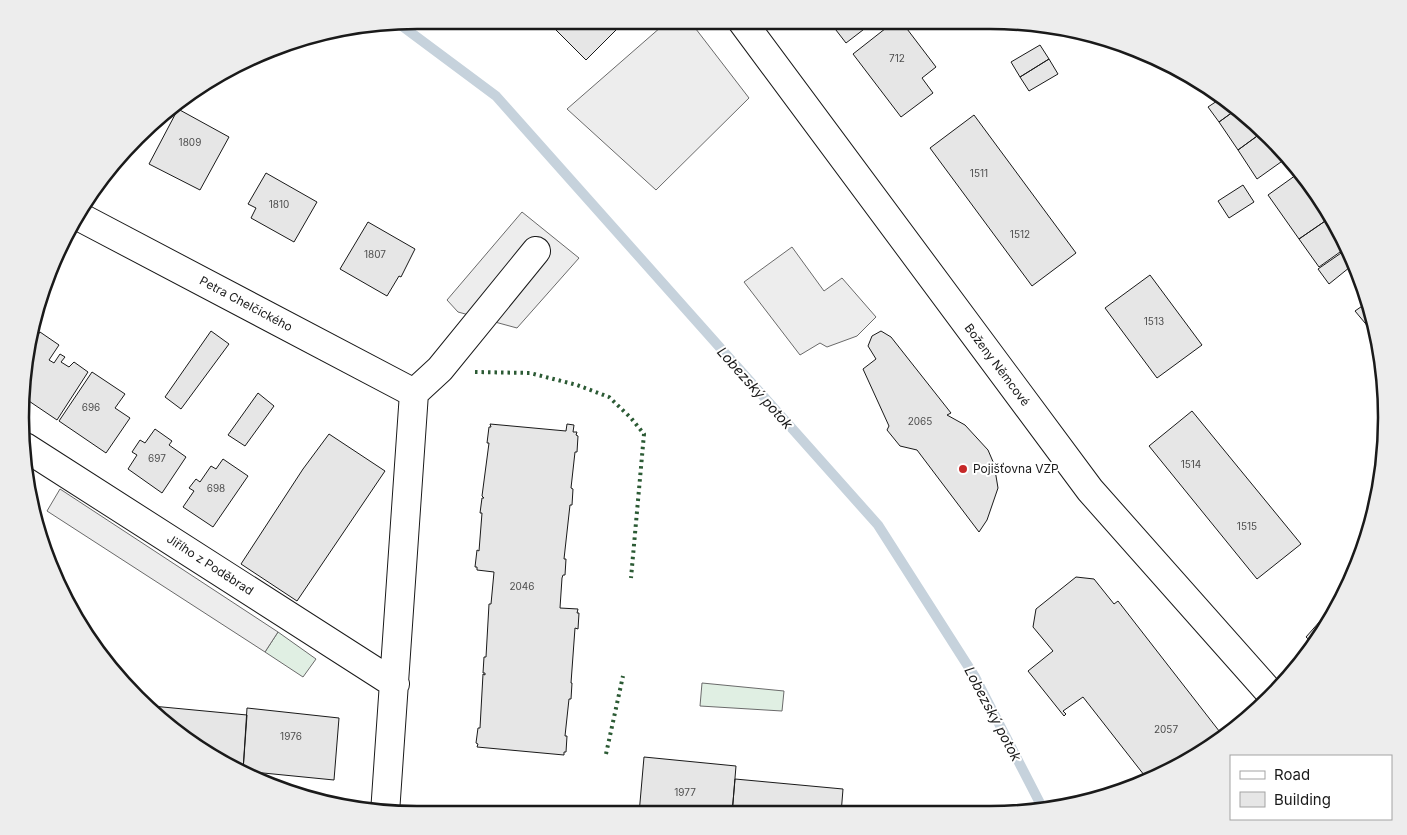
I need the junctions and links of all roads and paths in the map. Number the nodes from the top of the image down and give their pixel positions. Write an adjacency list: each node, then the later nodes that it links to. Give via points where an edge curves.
1 (748, 29): 7 (street, Boženy Němcové, via 1090,490)
2 (84, 219): 4 (street, Petra Chelčického)
3 (536, 251): 4 (street, via 440,370)
4 (414, 393): 6 (street)
5 (31, 451): 6 (street, Jiřího z Poděbrad)
6 (395, 684): 8 (street)
7 (1267, 689)
8 (386, 804)

